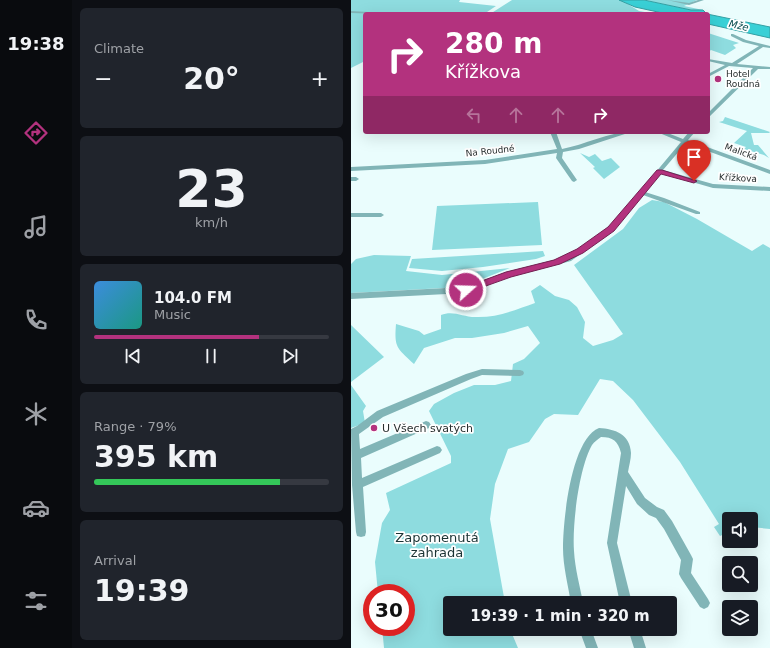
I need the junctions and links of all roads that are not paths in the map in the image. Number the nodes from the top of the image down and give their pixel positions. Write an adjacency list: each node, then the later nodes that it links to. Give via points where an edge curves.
1 (669, 0): 2 (street, via 689,4)
2 (702, 0)
3 (351, 12): 4 (street)
4 (363, 13)
5 (732, 35): 6 (street)
6 (761, 46): 7 (street); 10 (street)
7 (770, 47)
8 (710, 60): 10 (street)
9 (770, 64): 11 (street)
10 (733, 65): 11 (street); 14 (street)
11 (749, 67): 12 (street)
12 (756, 68): 13 (street); 15 (street)
13 (770, 68)
14 (710, 75)
15 (710, 114)
16 (554, 134): 21 (street)
17 (622, 134): 21 (street, Na Roudné)
18 (666, 134): 20 (street, Malická)
19 (690, 134): 20 (street)
20 (683, 140): 23 (street); 24 (street, Malická)
21 (560, 151): 22 (street, Na Roudné, via 485,162); 25 (street, via 559,158)
22 (351, 169)
23 (659, 171): 26 (street, Křížkova, via 713,186); 27 (street)
24 (770, 172)
25 (574, 180)
26 (770, 189)
27 (642, 193): 28 (street); 31 (street, via 611,229 580,251 557,262 509,274 466,290)
28 (698, 213)
29 (351, 215): 30 (street)
30 (381, 215)
31 (351, 296)
32 (520, 373): 34 (street, via 482,372 469,376 381,414)
33 (426, 425): 36 (street)
34 (352, 433): 36 (street)
35 (437, 450): 38 (street)
36 (355, 456): 38 (street)
37 (622, 474): 40 (street, via 626,453 622,442 617,436 600,431 595,434 585,450 576,475 572,500 568,549); 41 (street, via 612,543); 42 (street, via 641,501 660,514 667,525 687,559 685,574)
38 (357, 485): 39 (street)
39 (361, 532)
40 (576, 596)
41 (624, 596)
42 (704, 603)
43 (588, 636): 45 (street)
44 (636, 636): 46 (street)
45 (592, 648)
46 (640, 648)

